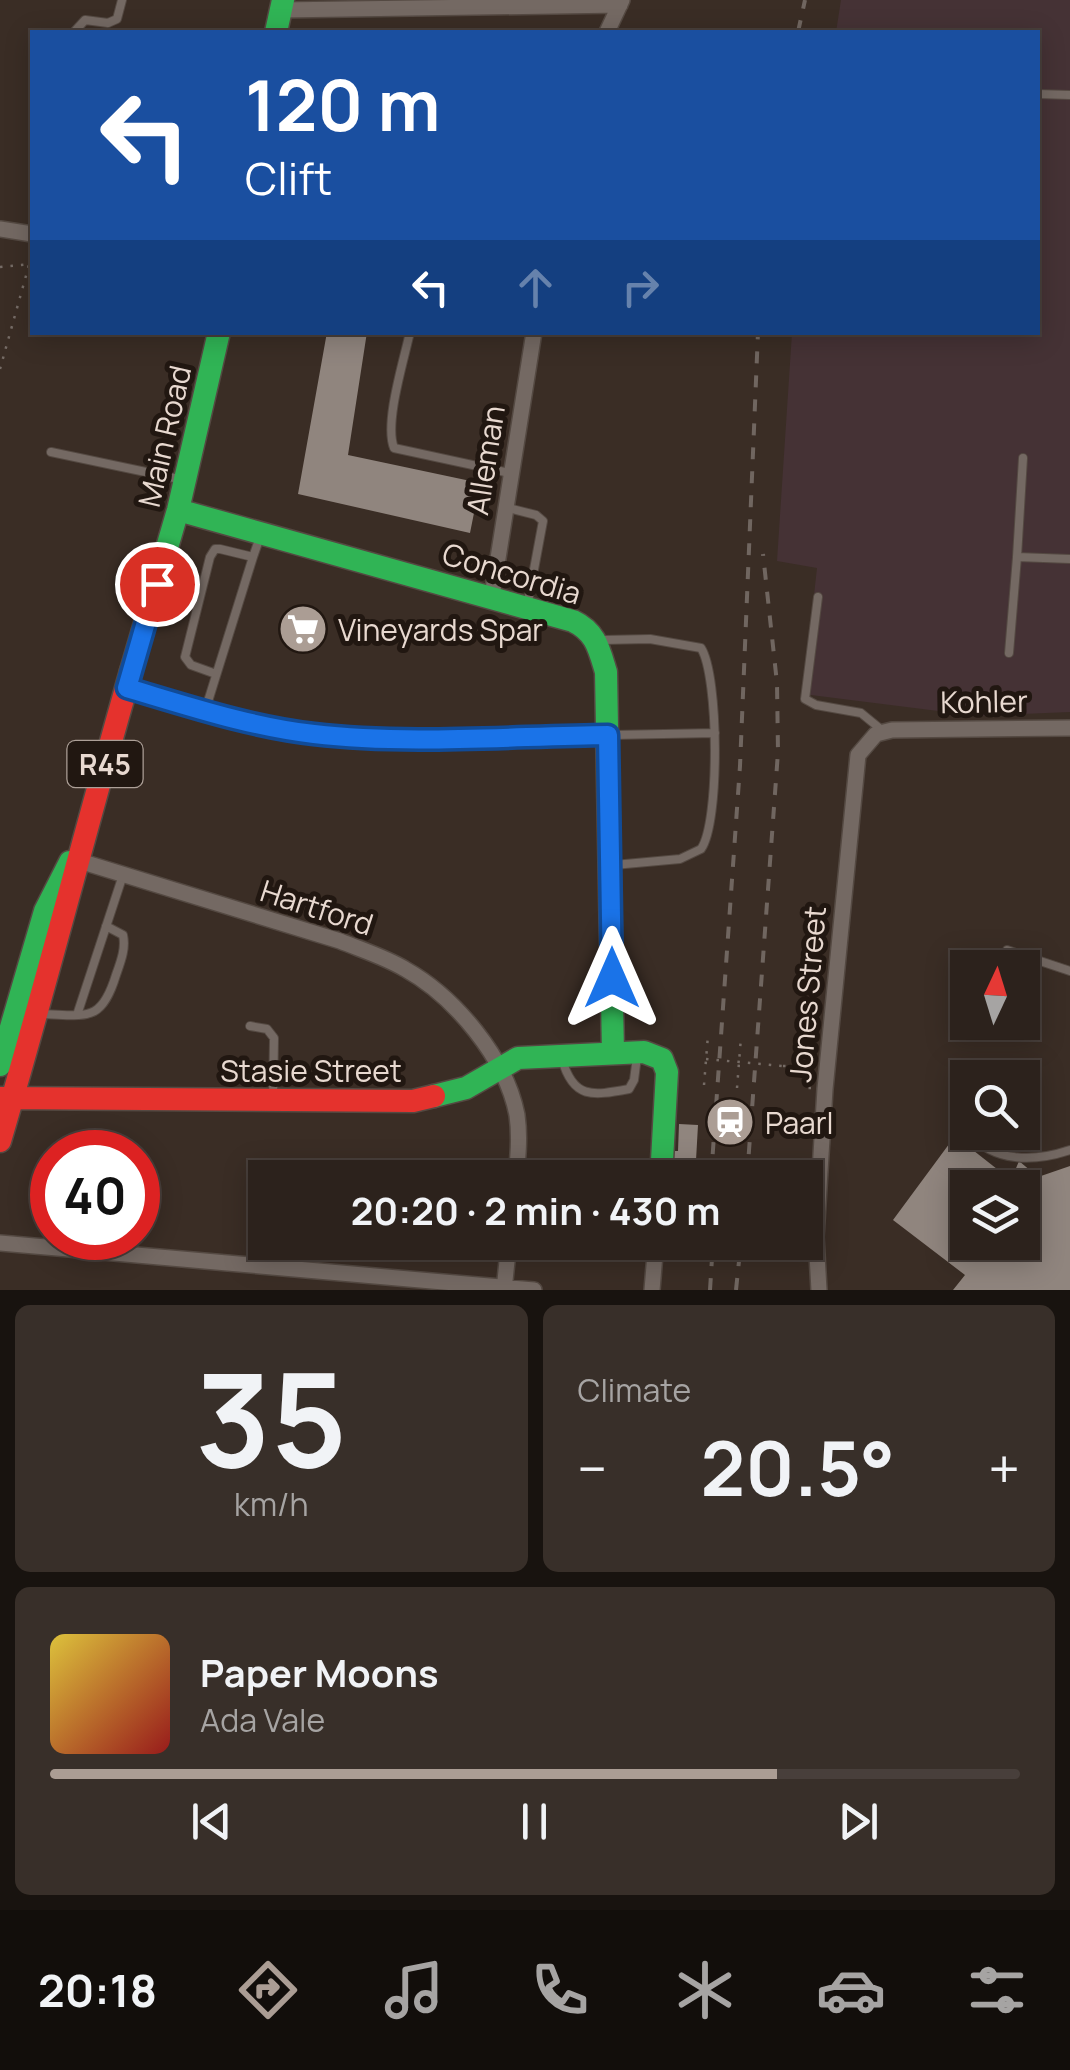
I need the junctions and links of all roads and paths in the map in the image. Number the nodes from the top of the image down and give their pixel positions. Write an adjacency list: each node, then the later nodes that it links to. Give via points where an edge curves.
1 (122, 0): 5 (lane, via 116,19 85,20)
2 (621, 2): 3 (street); 6 (street)
3 (393, 5): 4 (street)
4 (280, 14)
5 (76, 30)
6 (608, 30)
7 (1040, 94): 8 (lane)
8 (1070, 94)
9 (3, 233): 10 (street)
10 (30, 234)
11 (30, 264): 12 (path); 16 (path)
12 (0, 267)
13 (218, 335): 20 (street, Main Road / R45)
14 (409, 335): 19 (lane, via 392,424 394,448)
15 (533, 335): 19 (street, Alleman)
16 (0, 368)
17 (52, 452): 20 (lane)
18 (1023, 458): 24 (lane)
19 (510, 473): 21 (street, Alleman)
20 (185, 480): 22 (street, Main Road / R45)
21 (505, 508): 27 (street, Alleman); 29 (lane, via 542,521)
22 (178, 510): 23 (street, Concordia); 33 (street, Main Road / R45)
23 (262, 533): 25 (lane); 27 (street, Concordia)
24 (1018, 556): 26 (lane); 31 (lane)
25 (253, 558): 32 (lane); 32 (lane, via 216,549 208,564 184,657)
26 (1070, 559)
27 (492, 596): 29 (street, Concordia)
28 (818, 597): 36 (lane, via 804,697)
29 (527, 606): 30 (street, Concordia, via 573,620)
30 (598, 640): 37 (lane, via 650,639 701,648); 38 (street, Concordia)
31 (1009, 654)
32 (216, 674): 34 (lane)
33 (127, 688): 34 (street); 39 (street, Main Road / R45)
34 (205, 711): 38 (street, via 341,736)
35 (1070, 728): 36 (street, Kohler)
36 (891, 730): 73 (street, Jones Street, via 862,748 856,764 824,1108)
37 (715, 733): 38 (lane); 40 (lane, via 710,829 701,850 680,859)
38 (608, 735): 40 (street, Concordia)
39 (78, 853): 41 (street, Hartford); 45 (street, Main Road / R45); 55 (street, Main Road / R45, via 45,911)
40 (612, 865): 51 (street, Concordia)
41 (123, 875): 42 (lane); 56 (street, Hartford, via 406,969 466,1020)
42 (106, 926): 46 (lane); 46 (lane, via 125,940 109,998 94,1012)
43 (1040, 961): 44 (lane)
44 (1070, 971)
45 (39, 1014): 46 (lane); 60 (street, Main Road / R45)
46 (78, 1015)
47 (250, 1026): 61 (lane, via 274,1038)
48 (708, 1036): 53 (path)
49 (741, 1037): 54 (path)
50 (638, 1052): 51 (street, Stasie Street); 52 (lane, via 629,1089 594,1092 570,1082); 66 (street, via 666,1063)
51 (612, 1053): 52 (street, Stasie Street)
52 (561, 1054): 56 (street, Stasie Street, via 518,1058)
53 (706, 1060): 54 (path, bridge); 58 (path)
54 (739, 1062): 57 (path, bridge); 59 (path)
55 (0, 1065)
56 (499, 1068): 61 (street, Stasie Street, via 466,1088 413,1101); 65 (street, Hartford, via 517,1116)
57 (807, 1068)
58 (704, 1085)
59 (737, 1088)
60 (6, 1098): 61 (street, Stasie Street); 62 (street, Main Road / R45)
61 (273, 1100)
62 (0, 1141)
63 (988, 1150): 64 (lane, via 1007,1157)
64 (1070, 1150)
65 (516, 1160)
66 (662, 1160)
67 (0, 1243): 70 (street)
68 (507, 1260): 70 (street)
69 (654, 1260): 72 (street)
70 (504, 1289): 71 (street)
71 (534, 1290)
72 (652, 1290)
73 (818, 1290)

